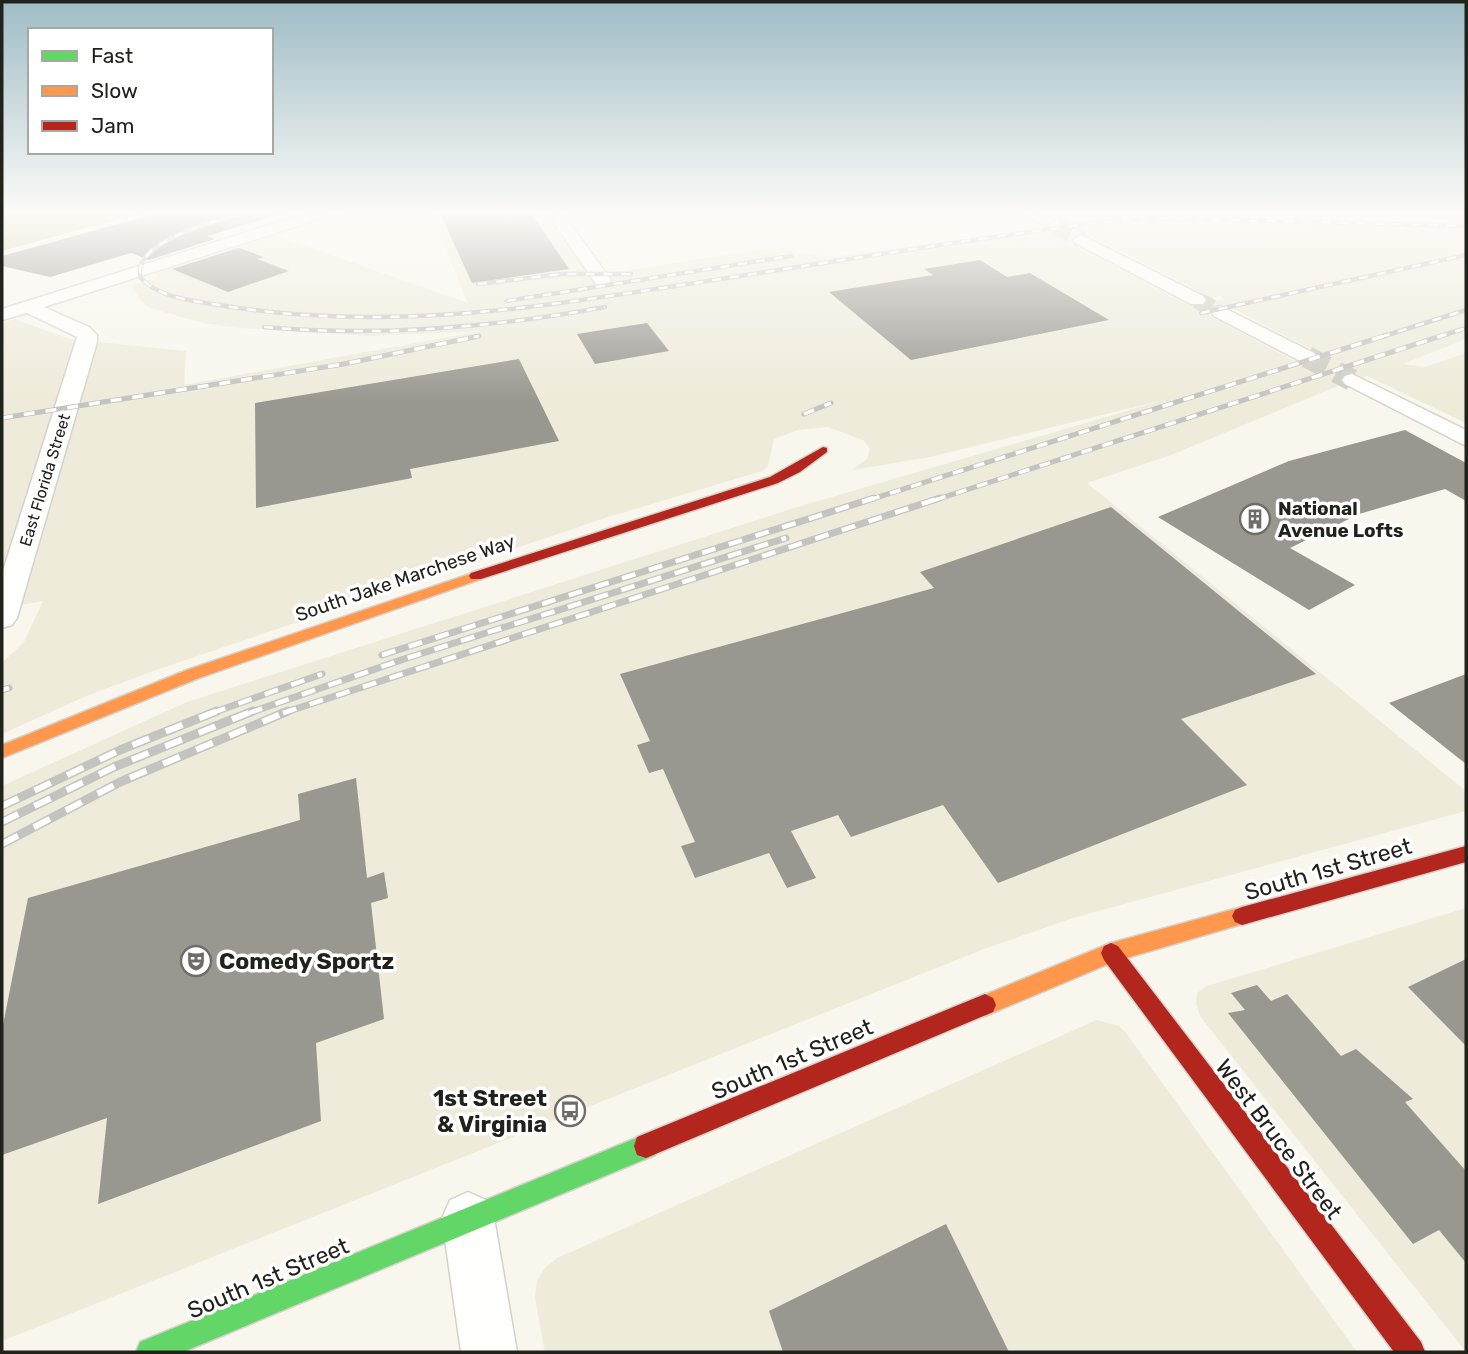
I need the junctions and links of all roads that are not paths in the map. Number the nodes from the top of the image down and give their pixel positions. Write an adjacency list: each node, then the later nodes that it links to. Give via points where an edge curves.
1 (131, 274): 6 (street)
2 (599, 274): 4 (street)
3 (1147, 274): 5 (street)
4 (602, 279)
5 (1197, 300)
6 (28, 307): 8 (street); 13 (street, East Florida Street, via 82,331 87,342)
7 (1220, 312): 9 (street)
8 (2, 315)
9 (1307, 357)
10 (1352, 380): 11 (street)
11 (1466, 439)
12 (823, 450): 14 (street, South Jake Marchese Way, via 774,480 614,528 185,675)
13 (2, 618)
14 (2, 752)
15 (1466, 854): 16 (street, South 1st Street)
16 (1111, 953): 17 (street, South 1st Street); 20 (street, West Bruce Street)
17 (468, 1218): 18 (street, South 1st Street); 19 (street)
18 (150, 1352)
19 (489, 1352)
20 (1411, 1352)

